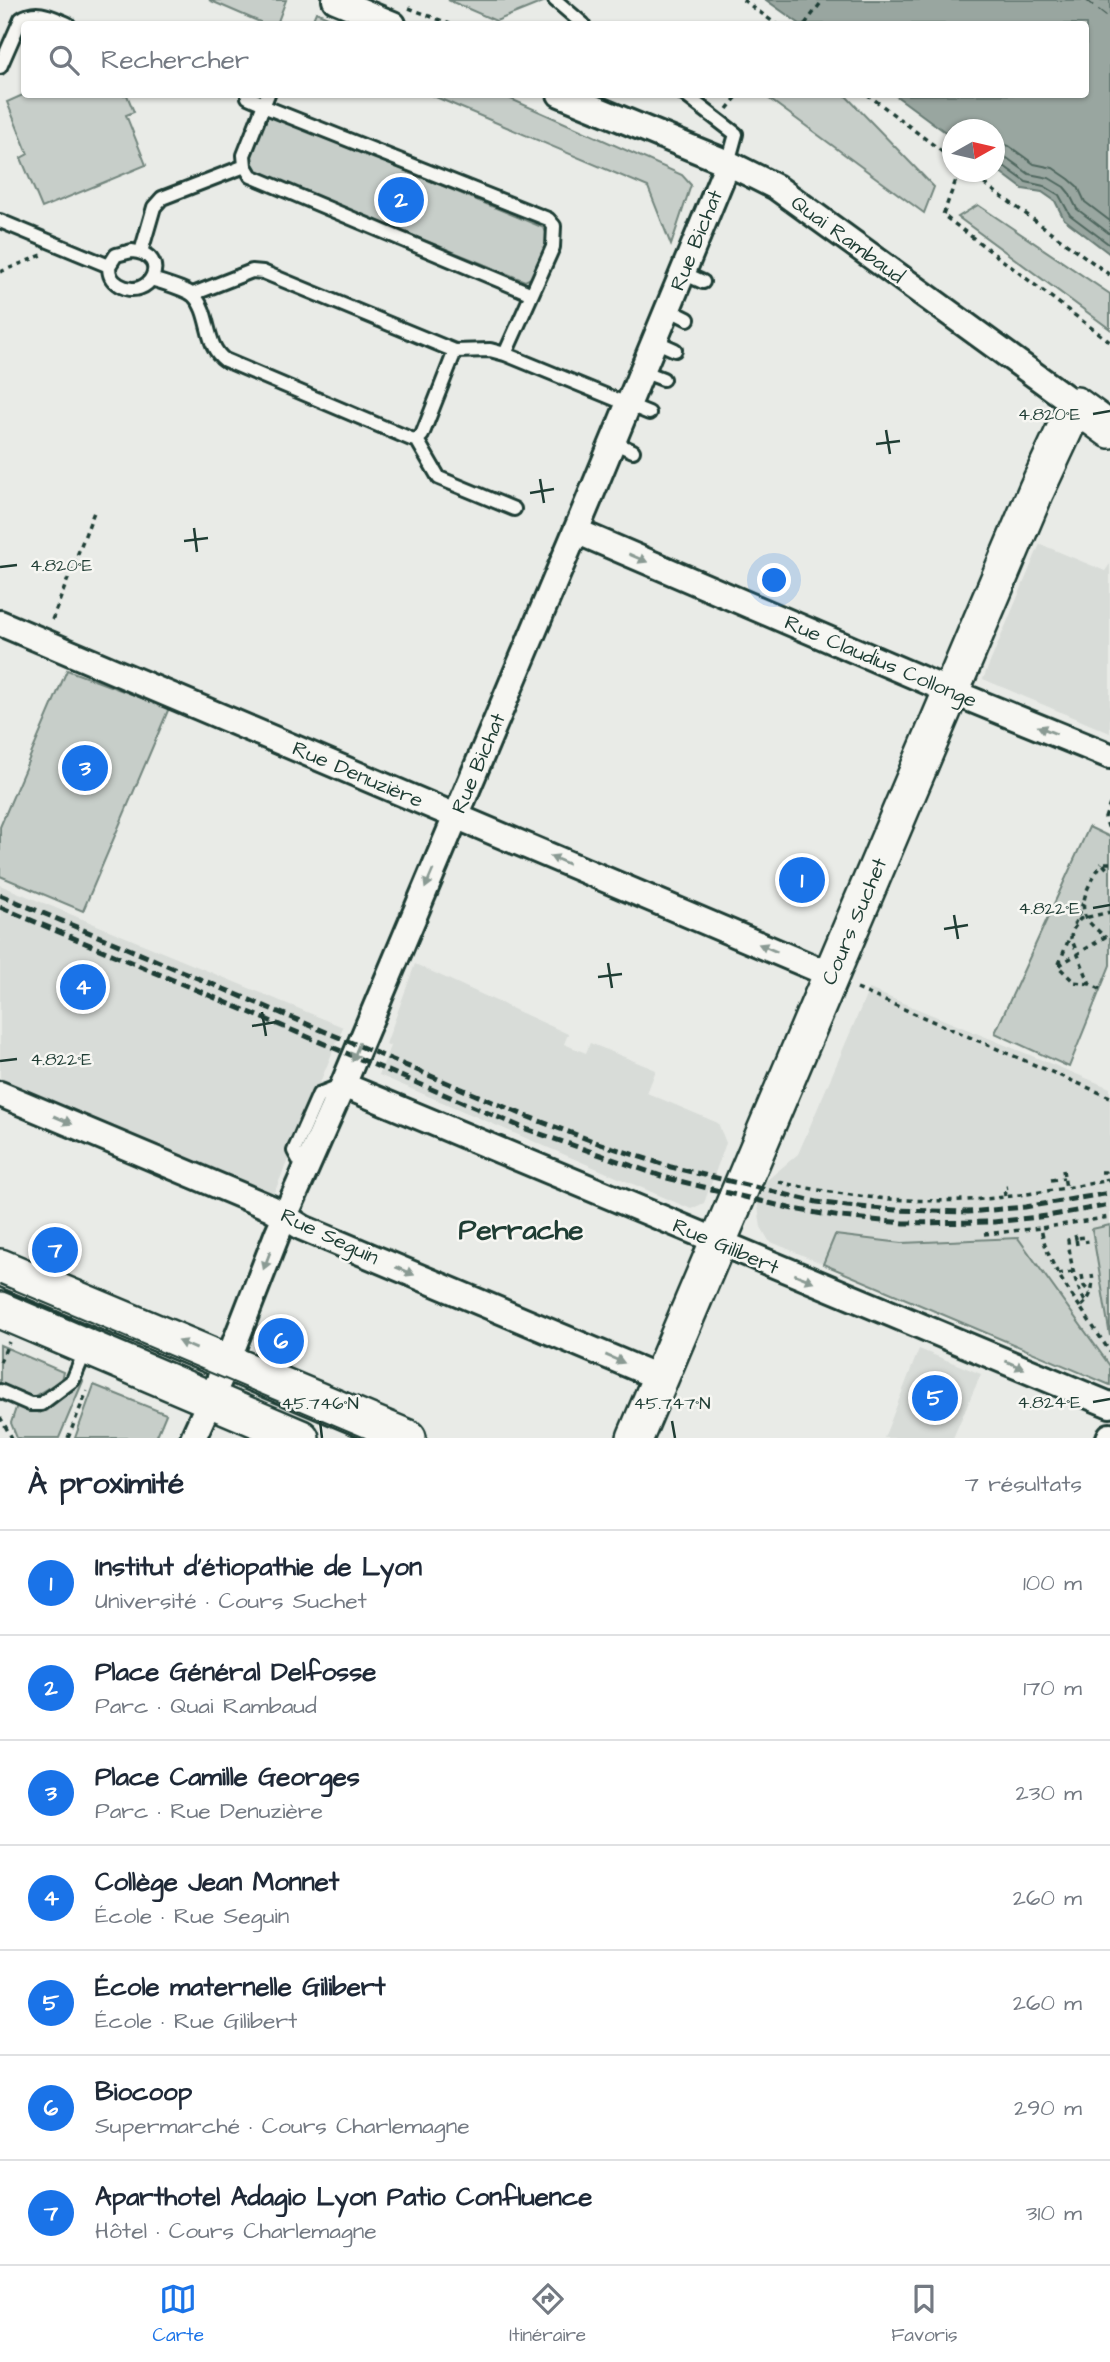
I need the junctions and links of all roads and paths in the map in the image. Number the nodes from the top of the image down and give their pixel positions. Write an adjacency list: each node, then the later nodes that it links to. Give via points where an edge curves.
1 (335, 0): 5 (street)
2 (555, 0): 8 (lane)
3 (743, 0): 9 (path)
4 (823, 0): 10 (path)
5 (398, 15): 7 (path)
6 (60, 21): 11 (lane, via 43,14 21,19)
7 (433, 21)
8 (580, 21)
9 (772, 21)
10 (807, 21)
11 (0, 67)
12 (570, 98): 17 (street, Quai Rambaud)
13 (689, 98): 17 (lane, via 736,134)
14 (872, 98): 16 (path)
15 (265, 102): 18 (lane, via 244,155); 29 (lane, via 548,219 554,226 553,247)
16 (942, 152)
17 (728, 163): 33 (street, Quai Rambaud, via 776,187); 34 (street, Rue Bichat, via 693,277)
18 (245, 166): 23 (lane, via 162,198 154,206); 29 (lane, via 251,176)
19 (955, 182): 30 (path, via 943,215)
20 (982, 182): 26 (path)
21 (0, 221): 22 (lane)
22 (64, 247): 24 (lane); 25 (path)
23 (141, 252): 24 (lane, via 121,252); 27 (lane, via 154,264)
24 (109, 266): 27 (lane, via 111,277 123,287 138,288)
25 (0, 272)
26 (1110, 275)
27 (152, 279): 28 (lane)
28 (193, 294): 31 (lane, via 252,271 263,272); 36 (lane, via 215,350 225,360)
29 (532, 294): 32 (lane)
30 (1110, 342)
31 (455, 351): 32 (lane, via 490,349); 36 (lane)
32 (505, 354): 34 (lane)
33 (1076, 405): 35 (street, Quai Rambaud); 42 (street, Cours Suchet)
34 (639, 409): 39 (street, Rue Bichat)
35 (1110, 430)
36 (417, 440): 37 (lane, via 437,484)
37 (514, 509)
38 (94, 512): 41 (path)
39 (576, 531): 42 (street, Rue Claudius Collonge, one-way to 42); 45 (street, Rue Bichat)
40 (0, 623): 41 (street, Rue Denuzière)
41 (43, 641): 45 (street, Rue Denuzière)
42 (951, 691): 43 (street, Rue Claudius Collonge, one-way to 42); 56 (street, Cours Suchet)
43 (1110, 756)
44 (1110, 804): 46 (path, via 1105,818)
45 (455, 816): 56 (street, Rue Denuzière, one-way to 45); 59 (street, Rue Bichat, one-way to 59)
46 (1110, 832)
47 (1102, 863): 48 (path); 49 (path); 50 (path)
48 (1110, 863)
49 (1110, 872)
50 (1086, 895): 52 (path); 53 (path)
51 (1110, 912): 52 (path)
52 (1086, 918): 53 (path); 54 (path, via 1105,937)
53 (1072, 931): 54 (path); 55 (path)
54 (1078, 954): 55 (path); 57 (path)
55 (1058, 966): 57 (path, via 1074,982)
56 (844, 982): 61 (path); 76 (street, Cours Suchet)
57 (1090, 984): 58 (path)
58 (1100, 989)
59 (343, 1085): 71 (street, Rue Bichat); 76 (street, Rue Gilibert)
60 (0, 1094): 71 (street, Rue Seguin, one-way to 71)
61 (1110, 1097)
62 (1063, 1170): 69 (path)
63 (1101, 1172): 66 (path, via 1105,1171)
64 (1064, 1178): 65 (path)
65 (1051, 1180)
66 (1108, 1181): 69 (path)
67 (779, 1182): 70 (path, via 894,1199)
68 (1008, 1187): 70 (path)
69 (1066, 1188): 70 (path)
70 (1005, 1196)
71 (285, 1216): 91 (street, Rue Bichat, one-way to 91); 92 (street, Rue Seguin, one-way to 92, via 303,1228)
72 (1110, 1217): 73 (path)
73 (1041, 1228): 74 (path); 81 (path)
74 (984, 1234)
75 (1075, 1237): 77 (path, via 1086,1237); 78 (path); 80 (path, via 1068,1240)
76 (719, 1243): 92 (street, Cours Suchet); 96 (street, Rue Gilibert, one-way to 96)
77 (1087, 1243)
78 (1077, 1245)
79 (0, 1267): 91 (street, one-way to 79)
80 (1073, 1272): 81 (path); 85 (path)
81 (1057, 1274): 86 (path)
82 (1092, 1274): 84 (path)
83 (1082, 1275): 84 (path)
84 (1090, 1293): 85 (path)
85 (1086, 1303): 86 (path)
86 (1080, 1307): 89 (path)
87 (5, 1325): 88 (street); 90 (path)
88 (87, 1346): 94 (lane, via 73,1380 41,1404); 95 (street)
89 (1110, 1352)
90 (0, 1362)
91 (228, 1363): 95 (street, Rue Bichat); 102 (street)
92 (660, 1378): 103 (street, Cours Suchet)
93 (88, 1388): 99 (path)
94 (0, 1391)
95 (209, 1399): 100 (street, Rue Bichat); 101 (street)
96 (1110, 1405)
97 (0, 1418): 98 (path)
98 (12, 1438)
99 (68, 1438)
100 (193, 1438)
101 (301, 1438)
102 (408, 1438)
103 (635, 1438)

